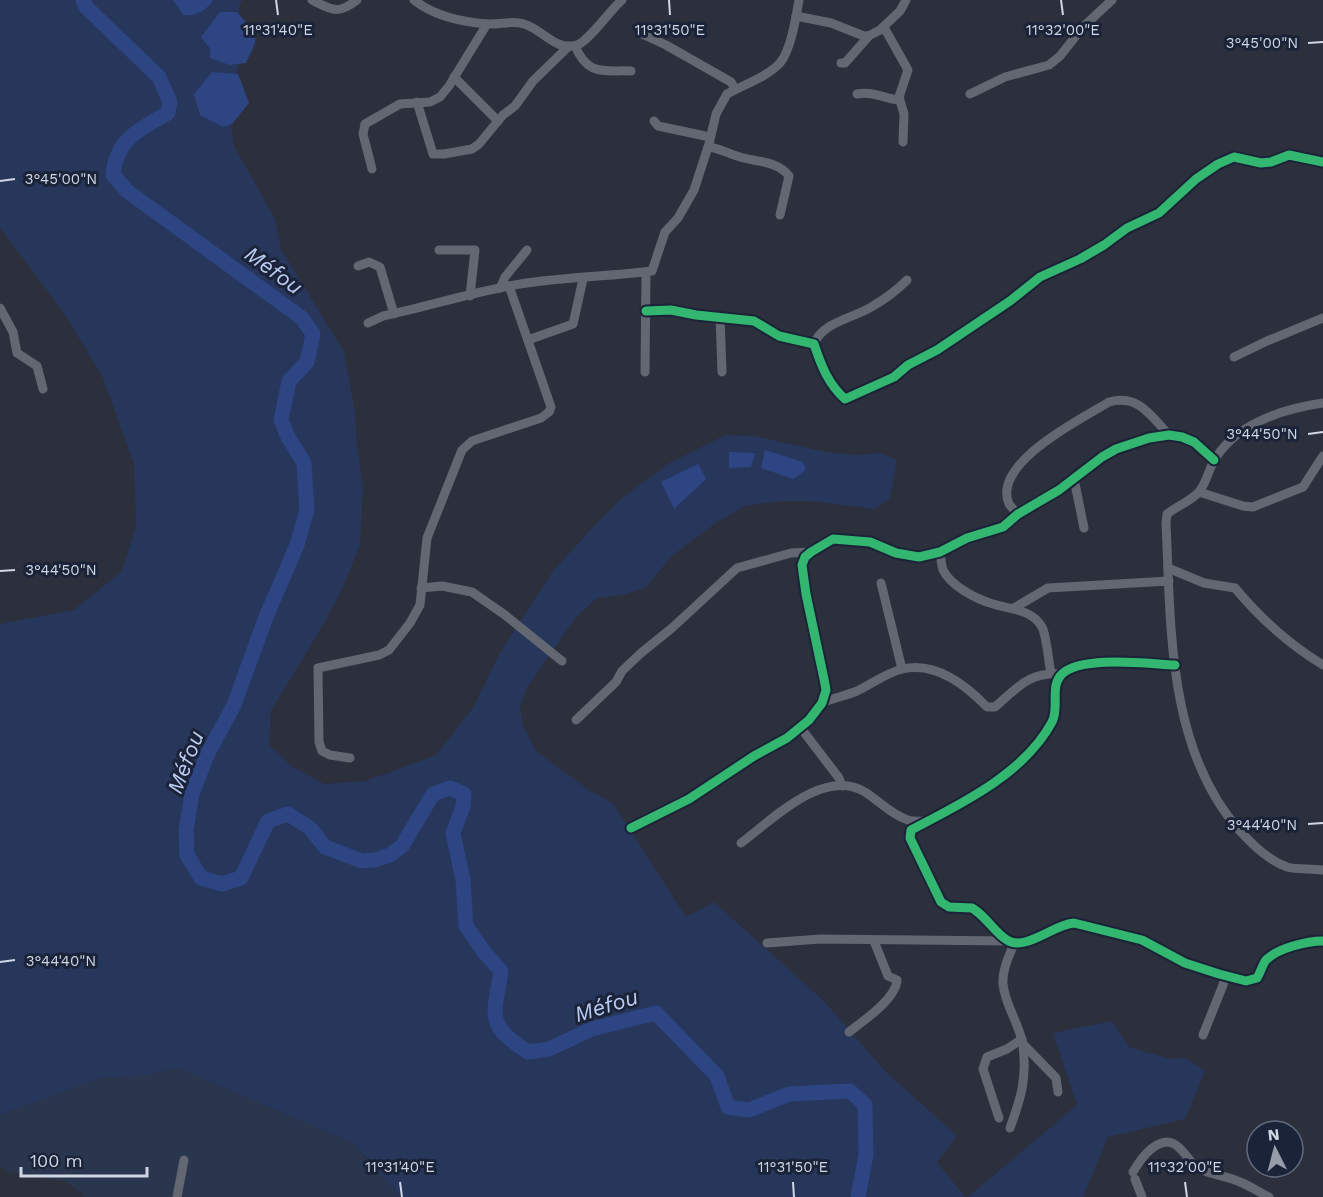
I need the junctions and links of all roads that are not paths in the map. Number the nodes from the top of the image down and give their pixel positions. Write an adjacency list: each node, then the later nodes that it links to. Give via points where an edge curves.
1 (312, 0): 2 (street, via 337,10)
2 (357, 0)
3 (414, 0): 9 (street)
4 (432, 0): 9 (street)
5 (622, 0): 15 (street, via 580,45)
6 (799, 0): 10 (street)
7 (906, 0): 12 (street)
8 (1112, 0): 21 (street, via 1049,65 1005,77)
9 (432, 12): 11 (street)
10 (796, 16): 14 (street, via 831,23); 19 (street, via 780,63)
11 (487, 24): 15 (street, via 526,24 555,42); 18 (street)
12 (881, 29): 14 (street); 22 (street, via 885,29 908,70)
13 (642, 34): 19 (street, via 730,82)
14 (868, 37): 16 (street)
15 (572, 46): 17 (street, via 591,68); 24 (street, via 549,63)
16 (841, 63)
17 (631, 71)
18 (454, 77): 23 (street, via 440,97); 24 (street)
19 (735, 90): 26 (street, via 722,99)
20 (857, 94): 22 (street)
21 (970, 94)
22 (899, 98): 27 (street, via 904,114)
23 (417, 102): 24 (street, via 432,154 472,149); 29 (street, via 400,104 365,124 363,134)
24 (498, 121)
25 (654, 122): 26 (street)
26 (709, 142): 30 (street, via 740,157 786,171 789,176); 34 (street, via 693,190 666,232 652,271)
27 (903, 142)
28 (1323, 162): 46 (street, via 1289,155 1261,163 1234,157 1218,164 1159,213 1127,228 1080,259 1040,277 1010,302 894,377 845,399 824,373)
29 (372, 169)
30 (780, 215)
31 (439, 250): 38 (street, via 475,250)
32 (527, 250): 37 (street, via 505,277)
33 (358, 266): 41 (street, via 369,262 380,267)
34 (646, 272): 35 (street); 40 (street)
35 (583, 279): 37 (street); 45 (street, via 573,324)
36 (907, 280): 46 (street, via 876,305 822,332)
37 (504, 287): 38 (street); 45 (street)
38 (470, 296): 41 (street)
39 (0, 308): 50 (street, via 13,332 17,353 37,366)
40 (646, 310): 42 (street); 48 (street)
41 (394, 314): 44 (street)
42 (720, 317): 46 (street, via 754,321 779,336); 49 (street)
43 (1323, 318): 47 (street)
44 (368, 323)
45 (528, 340): 64 (street, via 551,407 541,418 472,441 462,450 427,538)
46 (814, 344)
47 (1234, 357)
48 (645, 372)
49 (722, 372)
50 (43, 389)
51 (1323, 403): 54 (street, via 1299,406 1247,427)
52 (1169, 435): 54 (street, via 1194,442); 55 (street, via 1116,449); 57 (street, via 1134,401 1110,402 1046,440 1018,464 1007,498)
53 (1323, 456): 56 (street, via 1303,487 1253,507)
54 (1214, 460): 56 (street)
55 (1074, 479): 57 (street); 58 (street)
56 (1199, 492): 61 (street, via 1167,514)
57 (1017, 514): 60 (street, via 1003,527 967,538)
58 (1084, 528)
59 (811, 552): 60 (street, via 832,540 870,542 919,557); 72 (street, via 802,565 826,690); 73 (street, via 790,553 737,568 641,653)
60 (940, 552): 65 (street, via 942,568 955,584 992,604)
61 (1168, 567): 62 (street); 68 (street, via 1204,583 1235,588 1252,609)
62 (1169, 581): 65 (street, via 1048,588); 67 (street)
63 (881, 583): 69 (street)
64 (422, 588): 66 (street, via 442,586 472,592); 75 (street, via 420,605 389,650 318,668 322,751)
65 (1014, 608): 70 (street, via 1042,627)
66 (562, 661)
67 (1175, 665): 71 (street, via 1095,663); 80 (street, via 1183,712 1197,756 1209,786 1230,819 1255,848 1287,867)
68 (1323, 665)
69 (902, 669): 70 (street, via 944,674 991,708 1033,676); 72 (street)
70 (1051, 673): 71 (street)
71 (1063, 674): 77 (street, via 1054,697 1053,721 1030,752 998,780)
72 (822, 703): 74 (street)
73 (576, 720)
74 (800, 727): 76 (street); 78 (street, via 689,799)
75 (350, 758)
76 (843, 786): 77 (street, via 864,791 909,821); 79 (street, via 807,794)
77 (928, 821): 83 (street, via 911,830 910,838 941,902 949,907 976,910)
78 (631, 828)
79 (741, 843)
80 (1323, 870)
81 (874, 941): 83 (street); 84 (street, via 820,939); 86 (street, via 888,976 897,983 890,997)
82 (1323, 941): 85 (street, via 1275,954 1253,980)
83 (1011, 942): 85 (street, via 1022,944 1065,923 1074,923 1142,940 1185,963); 88 (street, via 1003,984)
84 (767, 943)
85 (1225, 976): 87 (street)
86 (849, 1032)
87 (1203, 1035)
88 (1022, 1042): 89 (street, via 1056,1078); 90 (street, via 987,1057 982,1069); 91 (street, via 1023,1091)
89 (1058, 1092)
90 (999, 1118)
91 (1010, 1128)
92 (184, 1160): 93 (street)
93 (177, 1197)
94 (1142, 1197): 95 (street, via 1134,1175 1148,1151 1168,1142 1197,1168 1239,1181)
95 (1269, 1197)

